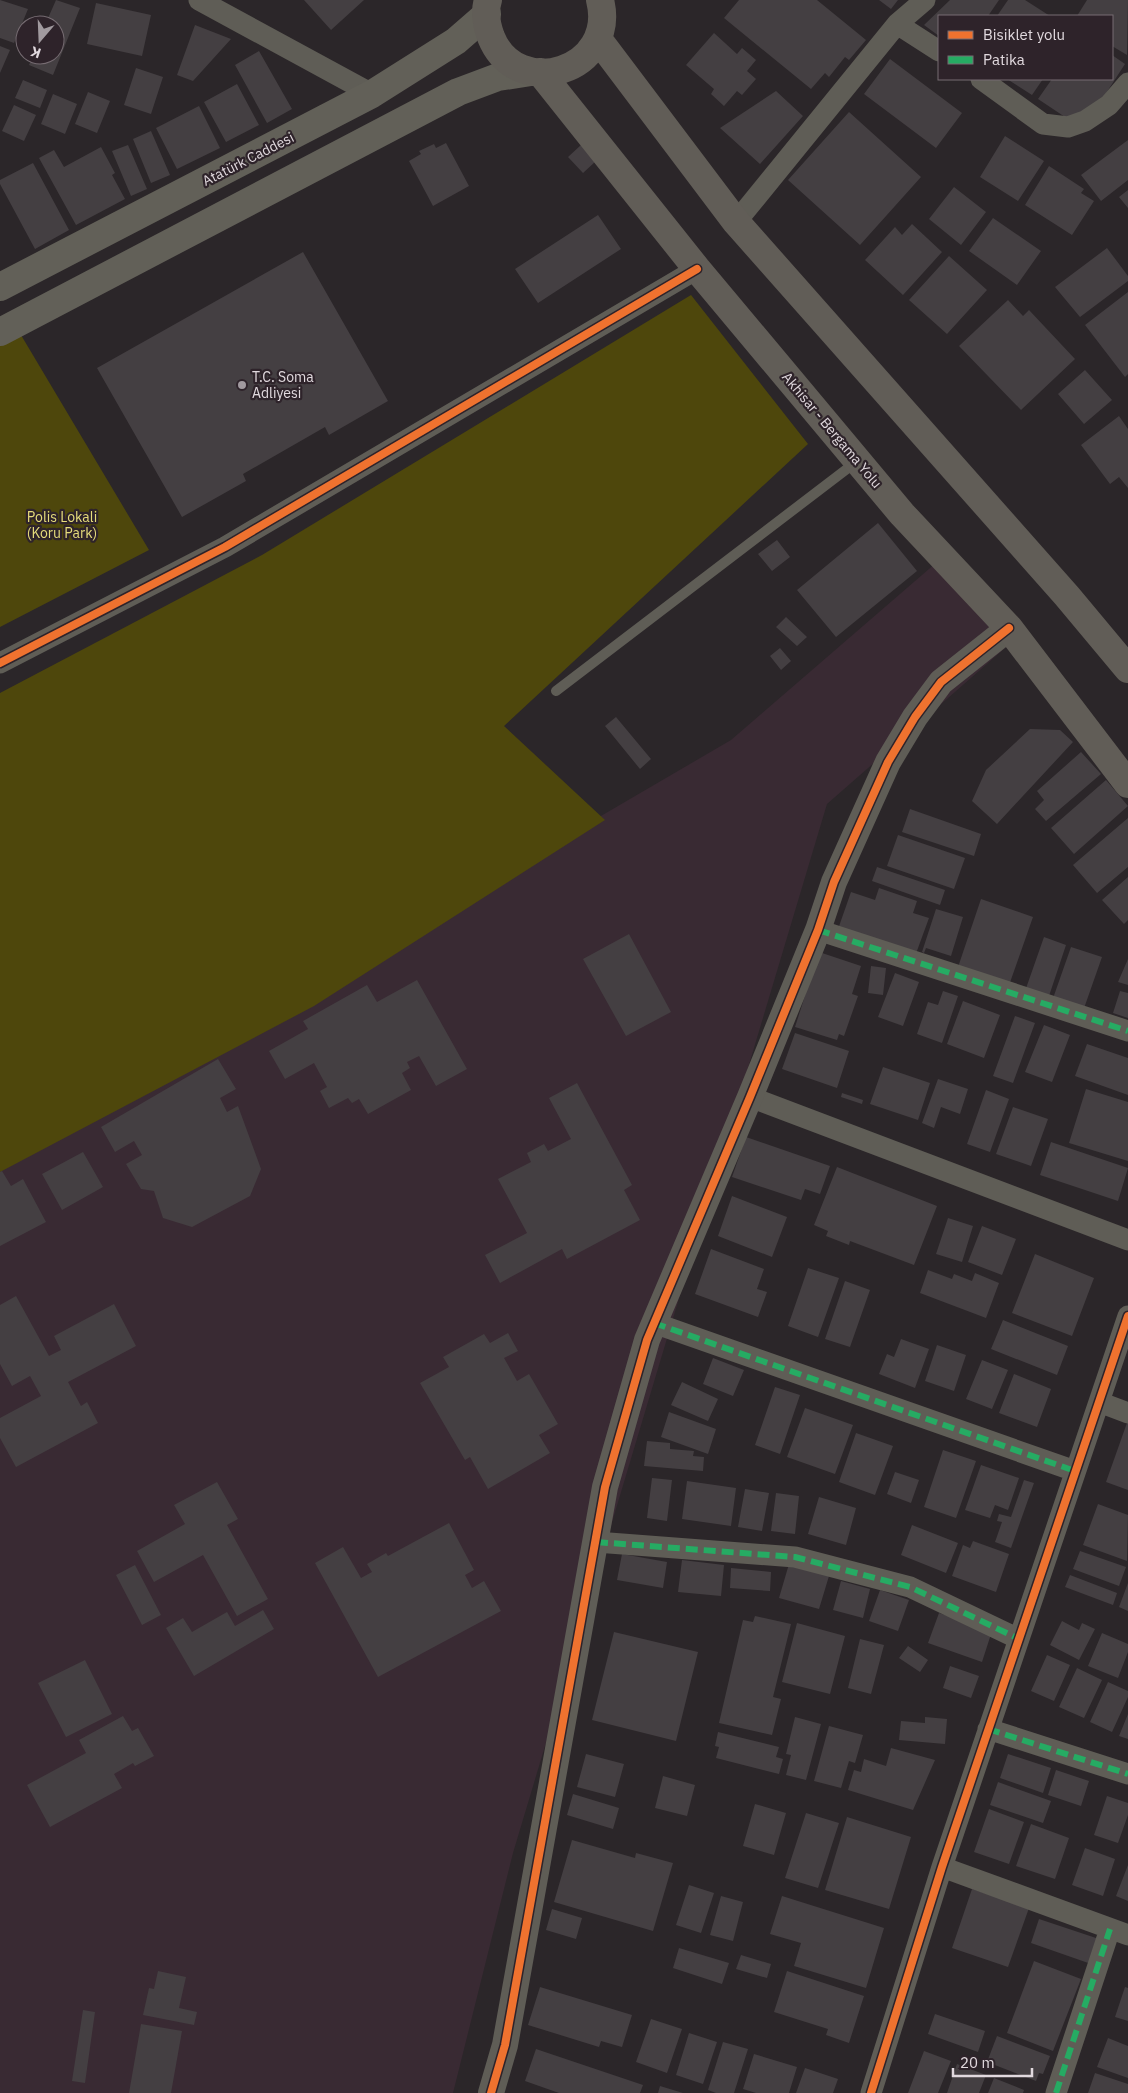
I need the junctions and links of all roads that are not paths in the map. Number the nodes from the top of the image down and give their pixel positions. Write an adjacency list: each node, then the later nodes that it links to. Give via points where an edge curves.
1 (199, 0): 11 (street)
2 (600, 0): 6 (main road, via 603,14)
3 (925, 0): 5 (street)
4 (486, 4): 8 (main road, Akhisar - Bergama Yolu, via 487,26 495,47 511,63); 11 (main road, Atatürk Caddesi, via 456,41)
5 (897, 24): 7 (street); 12 (street)
6 (598, 39): 8 (main road, via 571,68); 12 (main road)
7 (938, 50)
8 (536, 72): 13 (main road, Akhisar - Bergama Yolu); 15 (main road, via 498,77 458,92)
9 (982, 80): 10 (street, via 1043,124 1068,128 1109,105)
10 (1128, 83)
11 (372, 94): 14 (main road, Atatürk Caddesi)
12 (736, 222): 19 (main road)
13 (697, 269): 16 (main road, Akhisar - Bergama Yolu); 18 (street, via 225,547)
14 (0, 287)
15 (0, 332)
16 (857, 461): 17 (main road, Akhisar - Bergama Yolu); 20 (lane)
17 (1008, 628): 21 (main road, Akhisar - Bergama Yolu); 22 (street, via 941,682 915,717 870,798 834,882)
18 (0, 663)
19 (1128, 669)
20 (556, 691)
21 (1128, 784)
22 (818, 930): 23 (street); 24 (street)
23 (1128, 1031)
24 (750, 1097): 25 (street); 27 (street)
25 (1128, 1240)
26 (1128, 1316): 28 (street)
27 (654, 1323): 30 (street); 31 (street, via 646,1340 605,1487)
28 (1099, 1402): 29 (street); 30 (street)
29 (1128, 1413)
30 (1076, 1471): 32 (street)
31 (596, 1542): 32 (street, via 795,1558 910,1587); 37 (street, via 505,2045)
32 (1019, 1639): 33 (street)
33 (988, 1728): 34 (street); 35 (street)
34 (1128, 1774)
35 (942, 1867): 36 (street); 38 (street)
36 (1119, 1932): 39 (street)
37 (491, 2093)
38 (870, 2093)
39 (1056, 2093)

